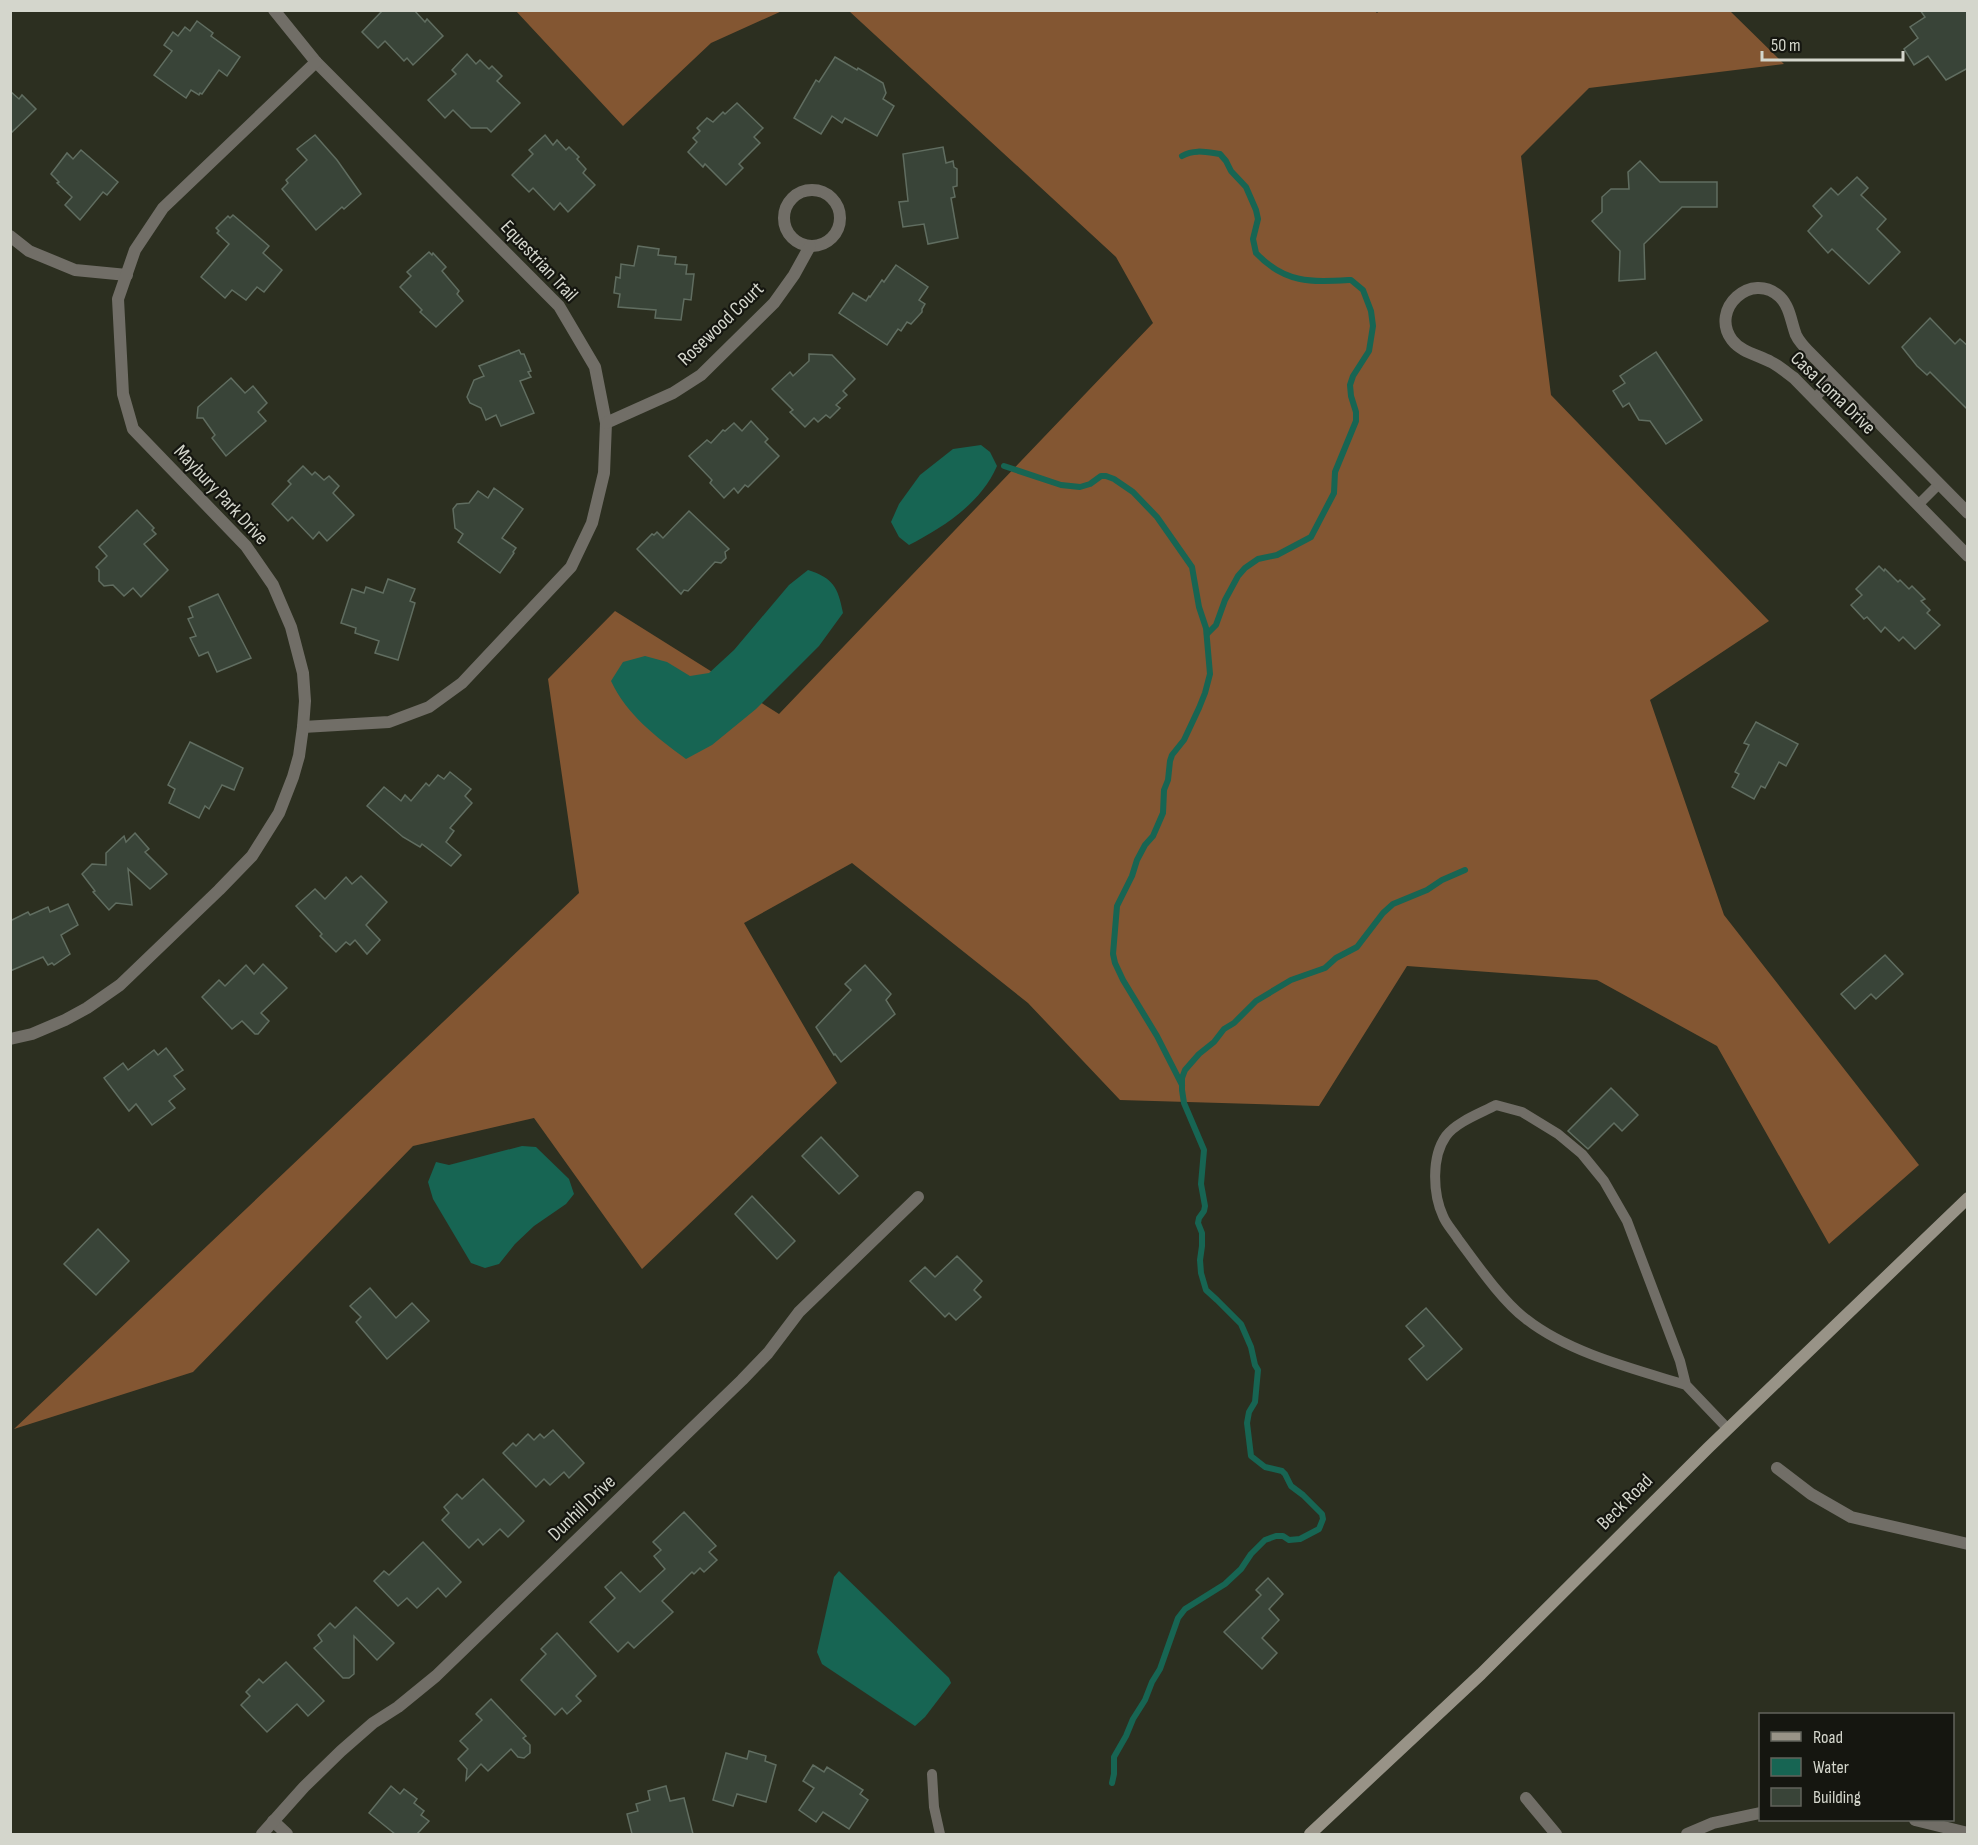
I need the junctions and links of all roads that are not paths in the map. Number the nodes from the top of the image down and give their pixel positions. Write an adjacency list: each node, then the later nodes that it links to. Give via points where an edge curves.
1 (274, 10): 2 (street, Equestrian Trail)
2 (316, 62): 5 (street, Maybury Park Drive, via 163,208 135,250); 8 (street, Equestrian Trail, via 559,306 595,367)
3 (10, 236): 5 (street, via 29,251 75,270)
4 (810, 246): 4 (street, via 832,238 840,223 837,204 820,190 802,191 792,197 784,214 791,236); 8 (street, Rosewood Court, via 774,303 701,375 673,393)
5 (127, 274): 13 (street, Maybury Park Drive, via 118,299 123,394 133,429 246,546 273,585 291,627 303,673)
6 (1834, 378): 7 (lane); 7 (street, Casa Loma Drive, via 1797,337 1781,297 1772,291 1752,288 1733,298 1725,318 1731,339 1738,347 1774,363); 9 (street, Casa Loma Drive)
7 (1814, 399): 10 (street, Casa Loma Drive)
8 (606, 423): 13 (street, Equestrian Trail, via 604,473 592,524 571,567 462,683 429,707 389,722)
9 (1939, 484): 10 (lane); 11 (street, Casa Loma Drive)
10 (1918, 506): 12 (street, Casa Loma Drive)
11 (1968, 513)
12 (1968, 556)
13 (303, 727): 14 (street, Maybury Park Drive, via 299,756 279,813 252,856 120,985 65,1020)
14 (10, 1039)
15 (918, 1197): 24 (street, Dunhill Drive, via 799,1312 756,1367 725,1397 436,1676 341,1750)
16 (1968, 1197): 18 (main road, Beck Road)
17 (1686, 1386): 17 (lane, via 1627,1221 1604,1181 1582,1154 1522,1112 1496,1106 1465,1121 1446,1136 1436,1163 1436,1190 1443,1217 1492,1285 1525,1319 1555,1338); 18 (lane)
18 (1728, 1429): 30 (main road, Beck Road, via 1481,1674)
19 (1778, 1468): 20 (street, via 1811,1494 1851,1517)
20 (1968, 1544)
21 (932, 1774): 29 (lane)
22 (1526, 1797): 31 (street)
23 (1759, 1813): 32 (street, via 1713,1823)
24 (273, 1821): 27 (street, Dunhill Drive); 28 (street)
25 (1919, 1821): 26 (street)
26 (1968, 1833)
27 (262, 1834)
28 (287, 1834)
29 (940, 1834)
30 (1310, 1834)
31 (1556, 1834)
32 (1687, 1834)

